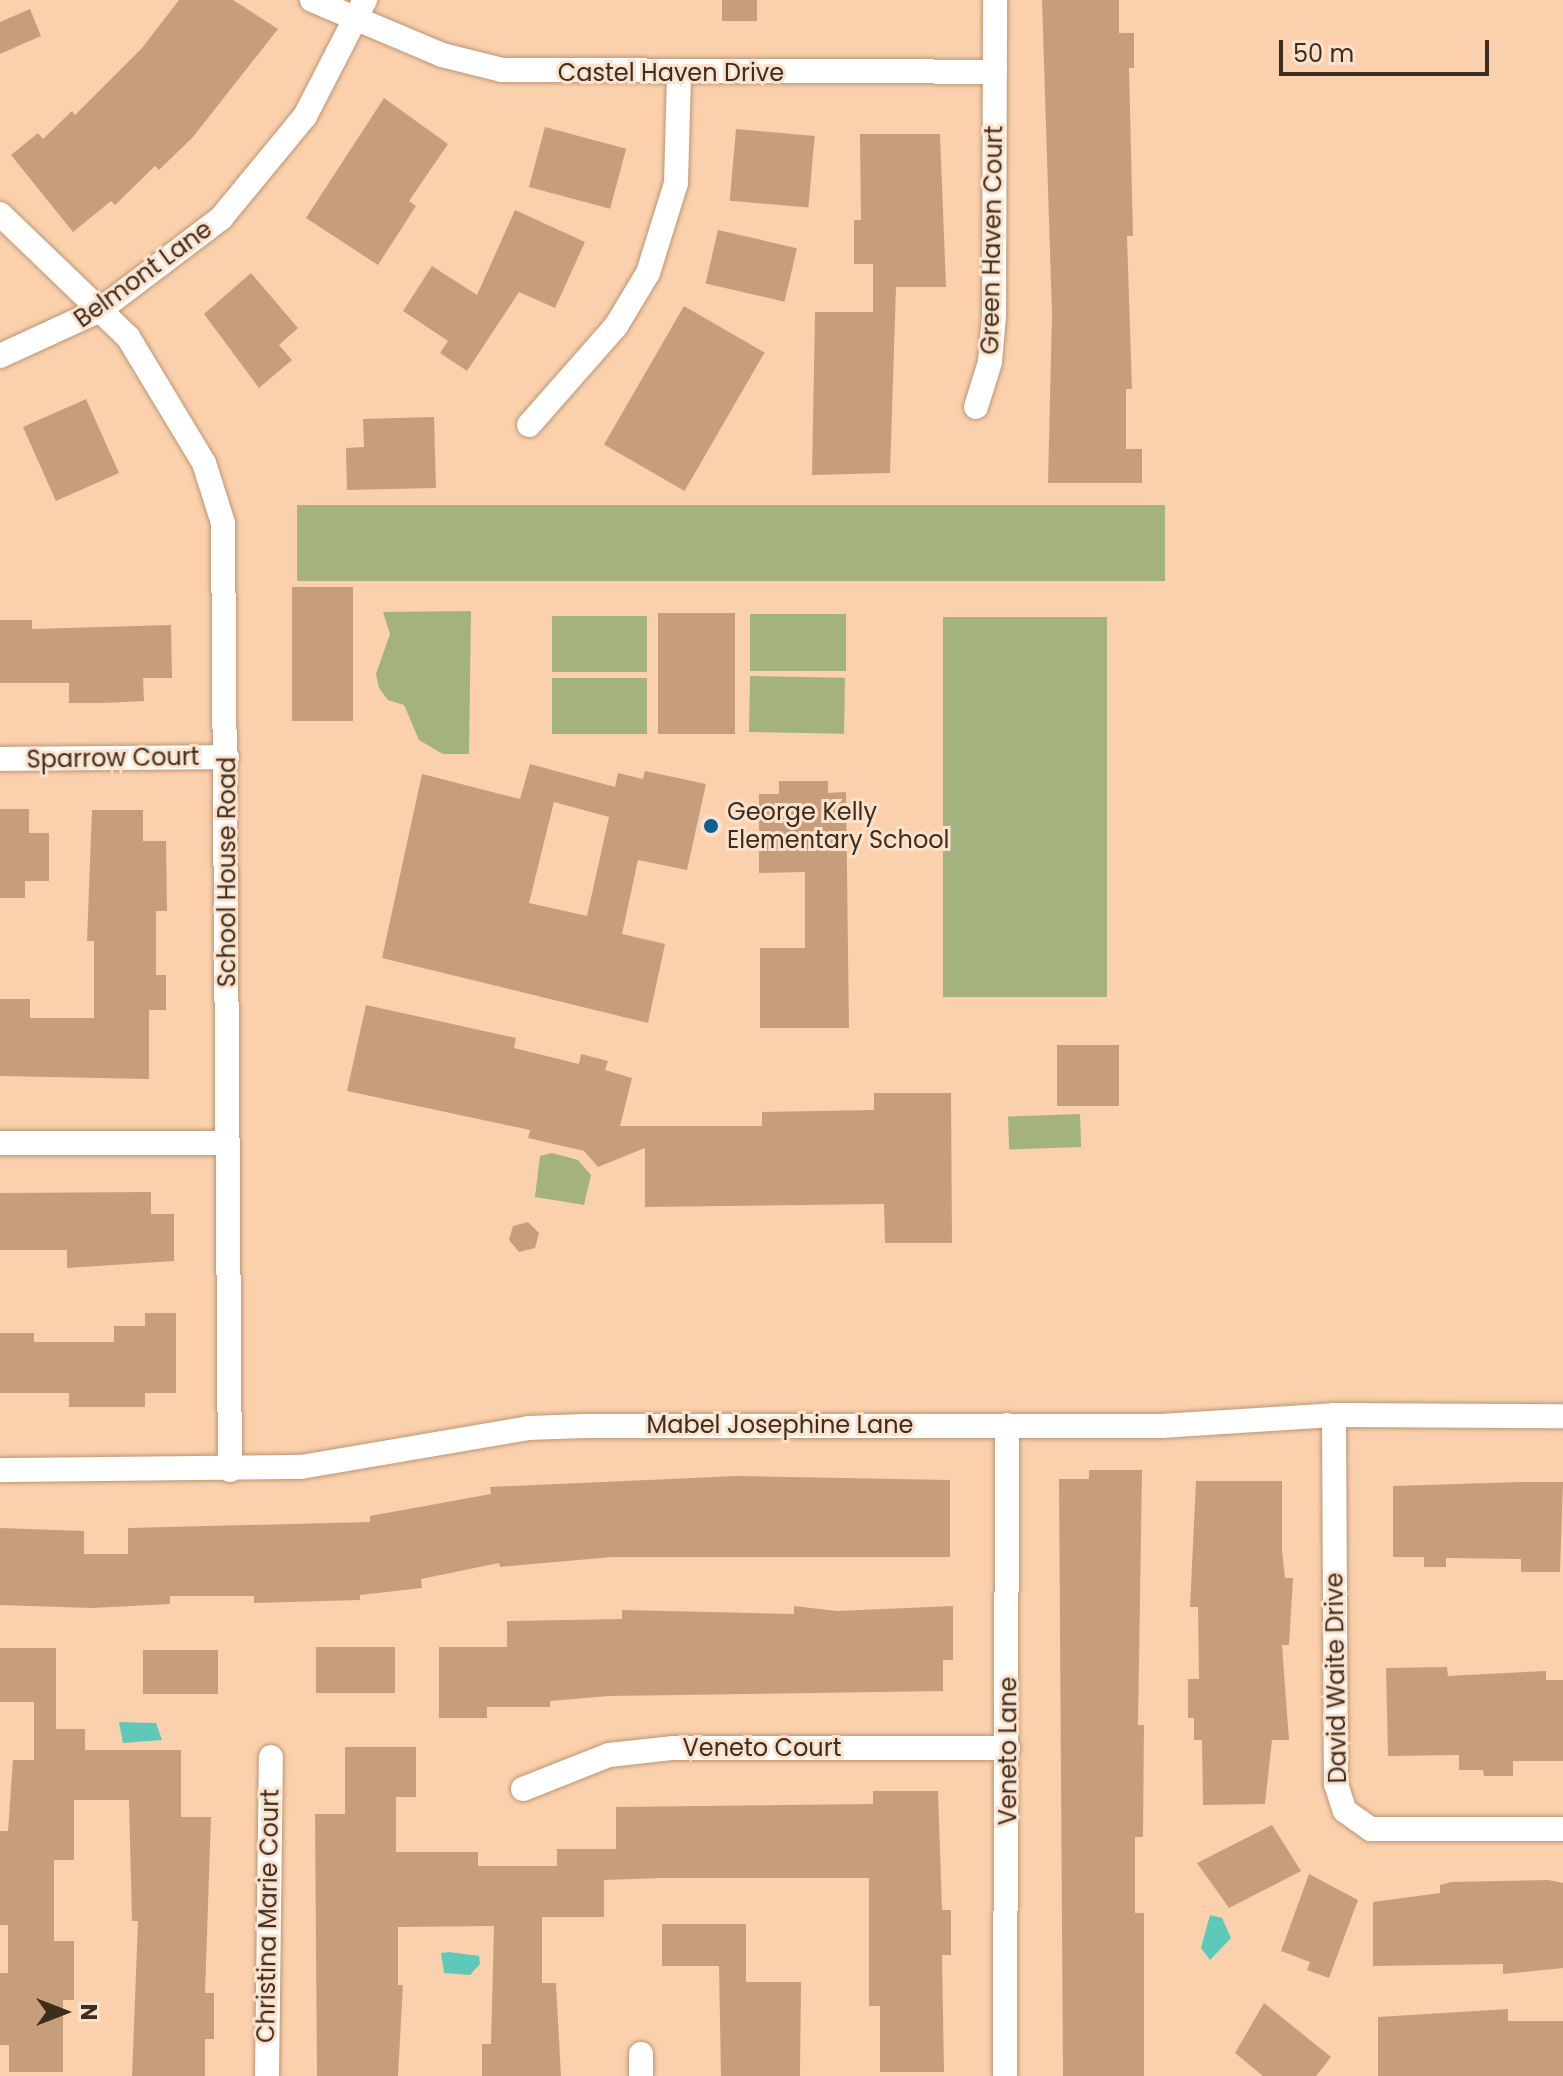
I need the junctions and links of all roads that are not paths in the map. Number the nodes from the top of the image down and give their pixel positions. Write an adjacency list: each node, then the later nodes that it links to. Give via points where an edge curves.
1 (312, 0): 3 (street, Castel Haven Drive)
2 (995, 0): 4 (street, Green Haven Court)
3 (360, 11): 5 (street, Castel Haven Drive, via 502,70); 7 (street, Belmont Lane, via 305,116 265,169 183,251)
4 (995, 72): 5 (street, Castel Haven Drive); 9 (street, Green Haven Court, via 994,315 990,362)
5 (679, 73): 10 (street, via 676,183 648,273 616,326)
6 (0, 214): 7 (street, School House Road)
7 (100, 310): 8 (street, Belmont Lane); 11 (street, School House Road, via 128,337 161,388 204,463 218,503 225,553)
8 (0, 356)
9 (976, 407)
10 (529, 425)
11 (227, 757): 12 (street, Sparrow Court); 14 (street, School House Road)
12 (0, 759)
13 (0, 1143): 14 (street)
14 (224, 1143): 19 (street, School House Road)
15 (1334, 1415): 16 (street, Mabel Josephine Lane); 17 (street, Mabel Josephine Lane, via 1161,1426); 23 (street, David Waite Drive, via 1336,1784 1345,1811 1371,1829)
16 (1563, 1416)
17 (1007, 1425): 19 (street, Mabel Josephine Lane, via 528,1428 368,1460); 20 (street, Veneto Lane)
18 (0, 1470): 19 (street, Mabel Josephine Lane)
19 (230, 1470)
20 (1008, 1748): 22 (street, Veneto Court, via 672,1748 609,1755); 25 (street, Veneto Lane)
21 (271, 1757): 24 (street, Christina Marie Court)
22 (523, 1789)
23 (1563, 1829)
24 (267, 2076)
25 (1005, 2076)

